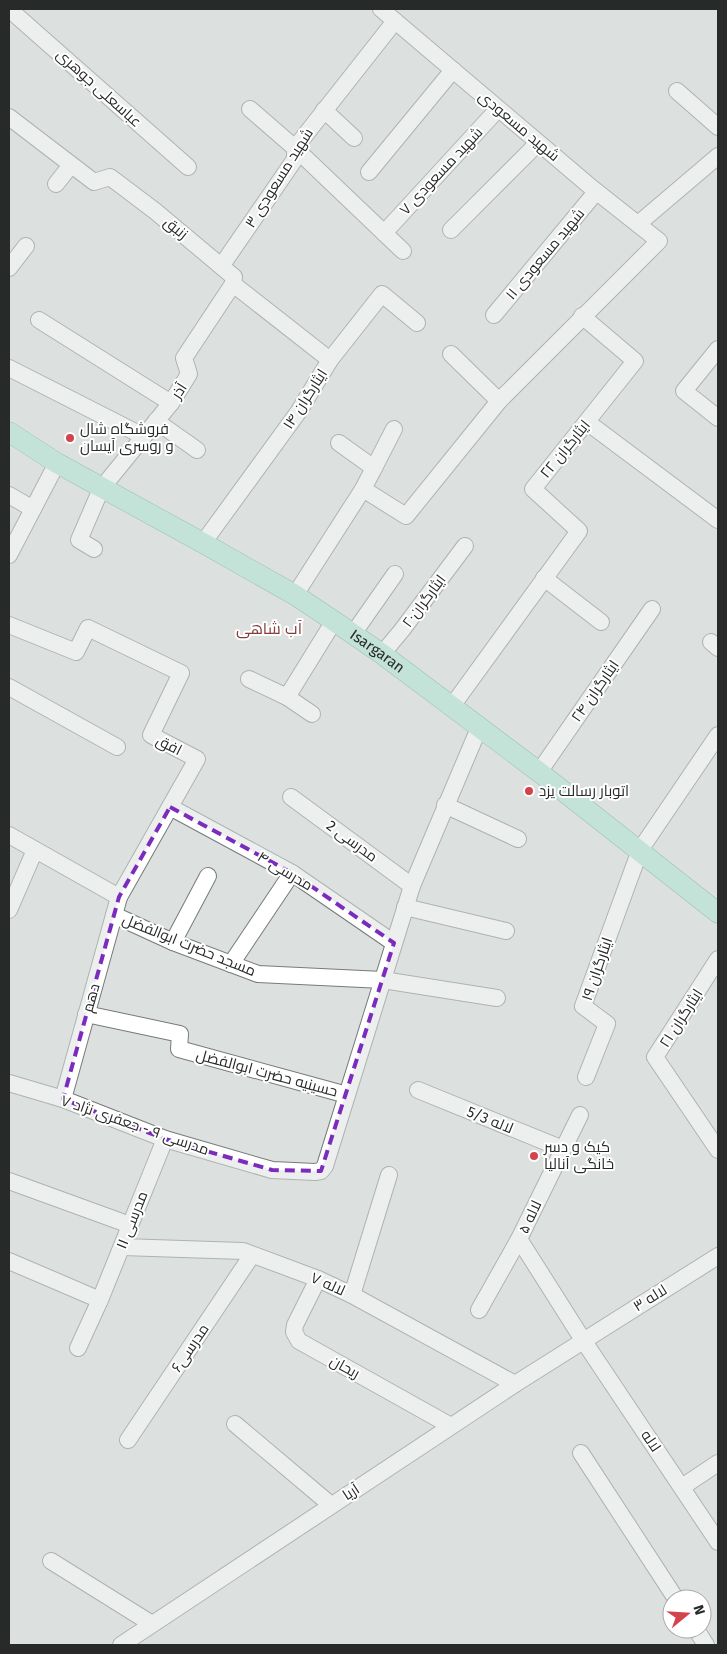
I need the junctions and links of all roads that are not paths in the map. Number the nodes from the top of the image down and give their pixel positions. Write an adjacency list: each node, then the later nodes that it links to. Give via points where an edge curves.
1 (9, 9): 16 (street, عباسعلی جوهری)
2 (381, 9): 3 (street, شهید مسعودی)
3 (395, 21): 4 (street, شهید مسعودی); 8 (street, شهید مسعودی ۳)
4 (453, 70): 7 (street, شهید مسعودی); 17 (street)
5 (677, 91): 10 (street)
6 (250, 109): 13 (street)
7 (498, 109): 12 (street, شهید مسعودی); 22 (street, شهید مسعودی ۷)
8 (324, 110): 11 (street); 13 (street, شهید مسعودی ۳)
9 (9, 118): 15 (street, زنبق)
10 (718, 127)
11 (354, 138)
12 (538, 143): 19 (street, شهید مسعودی); 21 (street)
13 (295, 148): 22 (street); 25 (street, شهید مسعودی ۳, via 295,159)
14 (718, 156): 20 (street)
15 (71, 165): 18 (street); 25 (street, زنبق, via 94,182 110,177)
16 (188, 167)
17 (369, 172)
18 (56, 184)
19 (596, 192): 20 (street, شهید مسعودی); 28 (street, شهید مسعودی ۱۱)
20 (638, 224): 29 (street, شهید مسعودی, via 659,241)
21 (451, 230)
22 (384, 233): 24 (street)
23 (26, 246): 26 (street)
24 (403, 251)
25 (222, 265): 27 (street, زنبق, via 234,277)
26 (9, 268)
27 (233, 284): 34 (street, زنبق); 37 (street, آذر, via 184,358 189,374)
28 (494, 315)
29 (582, 316): 36 (street); 40 (street, ایثارگران ۲۲, via 635,362)
30 (39, 320): 37 (street)
31 (417, 323): 34 (street, ایثارگران ۱۴, via 382,294)
32 (718, 349): 38 (street, via 684,391)
33 (451, 354): 36 (street)
34 (330, 360): 53 (street, ایثارگران ۱۴, via 299,411)
35 (9, 368): 43 (street)
36 (499, 401): 49 (street, via 406,516)
37 (171, 403): 39 (street, آذر)
38 (718, 418)
39 (156, 421): 43 (street, آذر); 45 (street)
40 (587, 422): 52 (street); 58 (street, ایثارگران ۲۲, via 533,489 579,531)
41 (394, 429): 47 (street)
42 (9, 432): 46 (main road, Isargaran)
43 (143, 436): 48 (street, آذر)
44 (339, 443): 47 (street)
45 (197, 450)
46 (57, 463): 48 (main road, Isargaran); 51 (street)
47 (374, 468): 49 (street)
48 (101, 489): 53 (main road, Isargaran); 55 (street, آذر, via 79,540)
49 (362, 489): 59 (street)
50 (9, 495): 51 (street)
51 (33, 509): 56 (street)
52 (718, 520)
53 (203, 543): 59 (main road, Isargaran)
54 (465, 546): 65 (street, ۲۰ایثارگران)
55 (94, 549)
56 (9, 555)
57 (395, 574): 64 (street)
58 (544, 578): 62 (street); 69 (street, ایثارگران ۲۲)
59 (295, 595): 61 (main road, Isargaran)
60 (652, 609): 74 (street, ایثارگران ۲۴)
61 (334, 621): 64 (main road, Isargaran); 68 (street)
62 (601, 622)
63 (9, 626): 77 (street, افق, via 76,652 88,628 181,673 151,735 197,759)
64 (353, 634): 65 (main road, Isargaran)
65 (382, 654): 69 (main road, Isargaran)
66 (249, 680): 68 (street)
67 (9, 687): 73 (street)
68 (286, 697): 70 (street)
69 (452, 706): 71 (main road, Isargaran)
70 (312, 714)
71 (479, 728): 74 (main road, Isargaran); 76 (street)
72 (718, 735): 81 (street)
73 (117, 747)
74 (539, 772): 81 (main road, Isargaran)
75 (291, 797): 84 (street, مدرسی 2)
76 (445, 806): 79 (street); 84 (street)
77 (170, 807): 82 (street, مدرسی ۴); 85 (street, افق)
78 (9, 835): 80 (street)
79 (518, 839)
80 (35, 850): 85 (street); 87 (street)
81 (640, 850): 88 (main road, Isargaran); 98 (street, ایثارگران ۱‍۹, via 583,1006 607,1024)
82 (292, 873): 92 (street, مدرسی ۴); 94 (street)
83 (208, 876): 91 (street)
84 (412, 886): 86 (street)
85 (119, 897): 89 (street, دهم)
86 (405, 907): 90 (street); 92 (street)
87 (9, 910)
88 (718, 913)
89 (114, 916): 91 (street, مسجد حضرت ابوالفضل); 97 (street, دهم)
90 (506, 931)
91 (173, 942): 94 (street, مسجد حضرت ابوالفضل)
92 (394, 943): 95 (street)
93 (718, 959): 106 (street, ایثارگران ۲۱, via 655,1057)
94 (231, 964): 95 (street, مسجد حضرت ابوالفضل, via 258,974)
95 (383, 980): 96 (street, مسجد حضرت ابوالفضل); 101 (street)
96 (497, 998)
97 (86, 1014): 101 (street, حسینیه حضرت ابوالفضل, via 180,1034 179,1049); 102 (street, دهم)
98 (586, 1076)
99 (9, 1083): 102 (street, مدرسی ۹ - جعفری نژاد ۷)
100 (418, 1090): 105 (street, لاله 5/3)
101 (347, 1095): 104 (street, مدرسی ۹ - جعفری نژاد ۷, via 321,1171 272,1170)
102 (63, 1099): 104 (street, مدرسی ۹ - جعفری نژاد ۷)
103 (580, 1115): 105 (street, لاله ۵)
104 (165, 1139): 109 (street, مدرسی ۱۱)
105 (563, 1149): 110 (street, لاله ۵)
106 (718, 1150)
107 (389, 1175): 116 (street)
108 (9, 1181): 109 (street)
109 (130, 1225): 111 (street, مدرسی ۱۱)
110 (519, 1238): 118 (street); 119 (street, لاله ۵)
111 (122, 1247): 112 (street, لاله ۷, via 243,1251); 117 (street, مدرسی ۱۱)
112 (252, 1255): 115 (street, لاله ۷); 124 (street, مدرسی۶)
113 (718, 1256): 119 (street, لاله ۳)
114 (9, 1261): 117 (street)
115 (318, 1279): 116 (street, لاله ۷); 123 (street, ریحان, via 295,1326 294,1332 299,1341)
116 (352, 1295): 121 (street, لاله ۷)
117 (100, 1300): 120 (street, مدرسی ۱۱)
118 (479, 1310)
119 (583, 1340): 121 (street, آریا); 127 (street, لاله)
120 (78, 1348)
121 (515, 1384): 123 (street, آریا)
122 (235, 1424): 128 (street)
123 (451, 1426): 128 (street, آریا)
124 (128, 1440)
125 (581, 1454): 131 (street)
126 (718, 1463): 127 (street)
127 (682, 1487): 129 (street, لاله)
128 (331, 1505): 132 (street, آریا)
129 (718, 1542)
130 (51, 1561): 132 (street)
131 (669, 1589)
132 (152, 1624): 133 (street, آریا)
133 (121, 1645)

